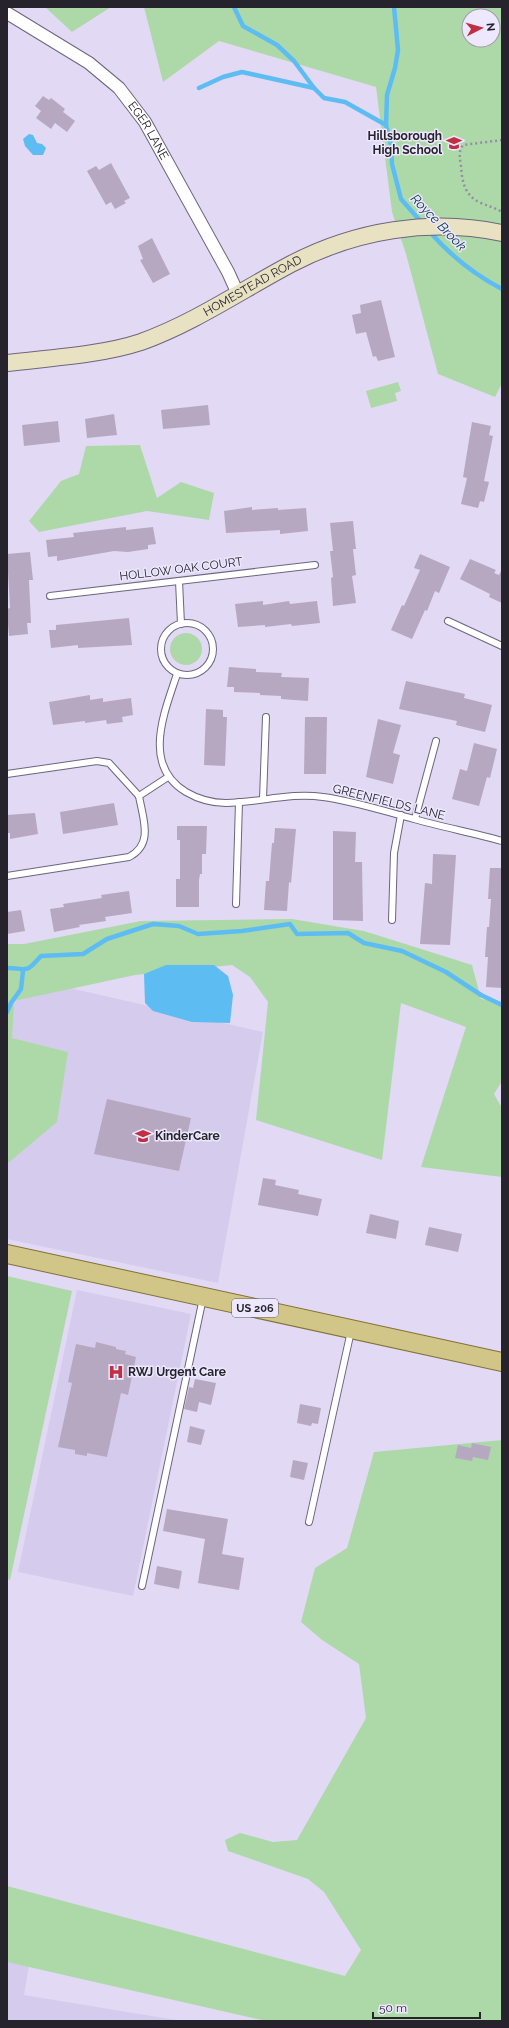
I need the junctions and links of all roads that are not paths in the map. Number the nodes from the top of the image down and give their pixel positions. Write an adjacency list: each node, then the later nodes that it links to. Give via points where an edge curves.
1 (7, 14): 3 (street, EGER LANE, via 90,63 110,79 132,103 145,122)
2 (502, 233): 3 (street, HOMESTEAD ROAD, via 472,228 423,227 355,238 291,264)
3 (238, 294): 4 (street, HOMESTEAD ROAD, via 176,327 141,342 90,352)
4 (7, 362)
5 (315, 564): 6 (lane, HOLLOW OAK COURT)
6 (179, 581): 7 (lane, HOLLOW OAK COURT); 9 (lane)
7 (50, 596)
8 (448, 622): 10 (lane)
9 (181, 624): 11 (lane, via 167,633 161,648 165,663); 11 (lane, via 198,626 205,631 210,638 212,651 209,664 203,670 195,674)
10 (502, 646)
11 (178, 674): 15 (lane, via 161,723 159,738)
12 (266, 717): 17 (lane)
13 (436, 741): 20 (lane)
14 (7, 774): 16 (lane, via 97,761 109,763)
15 (168, 777): 16 (lane); 18 (lane, GREENFIELDS LANE, via 196,798 213,802)
16 (139, 796): 22 (lane, via 145,830 144,843 139,852 129,857)
17 (263, 799): 18 (lane, GREENFIELDS LANE); 19 (lane, GREENFIELDS LANE, via 320,796)
18 (239, 802): 23 (lane)
19 (401, 815): 20 (lane, GREENFIELDS LANE); 24 (lane, via 394,853)
20 (414, 819): 21 (lane, GREENFIELDS LANE)
21 (502, 840)
22 (7, 876)
23 (236, 904)
24 (392, 920)
25 (7, 1254): 26 (main road, US 206)
26 (204, 1297): 27 (main road, US 206); 30 (lane)
27 (351, 1329): 28 (main road, US 206); 29 (lane)
28 (502, 1362)
29 (309, 1522)
30 (142, 1586)

